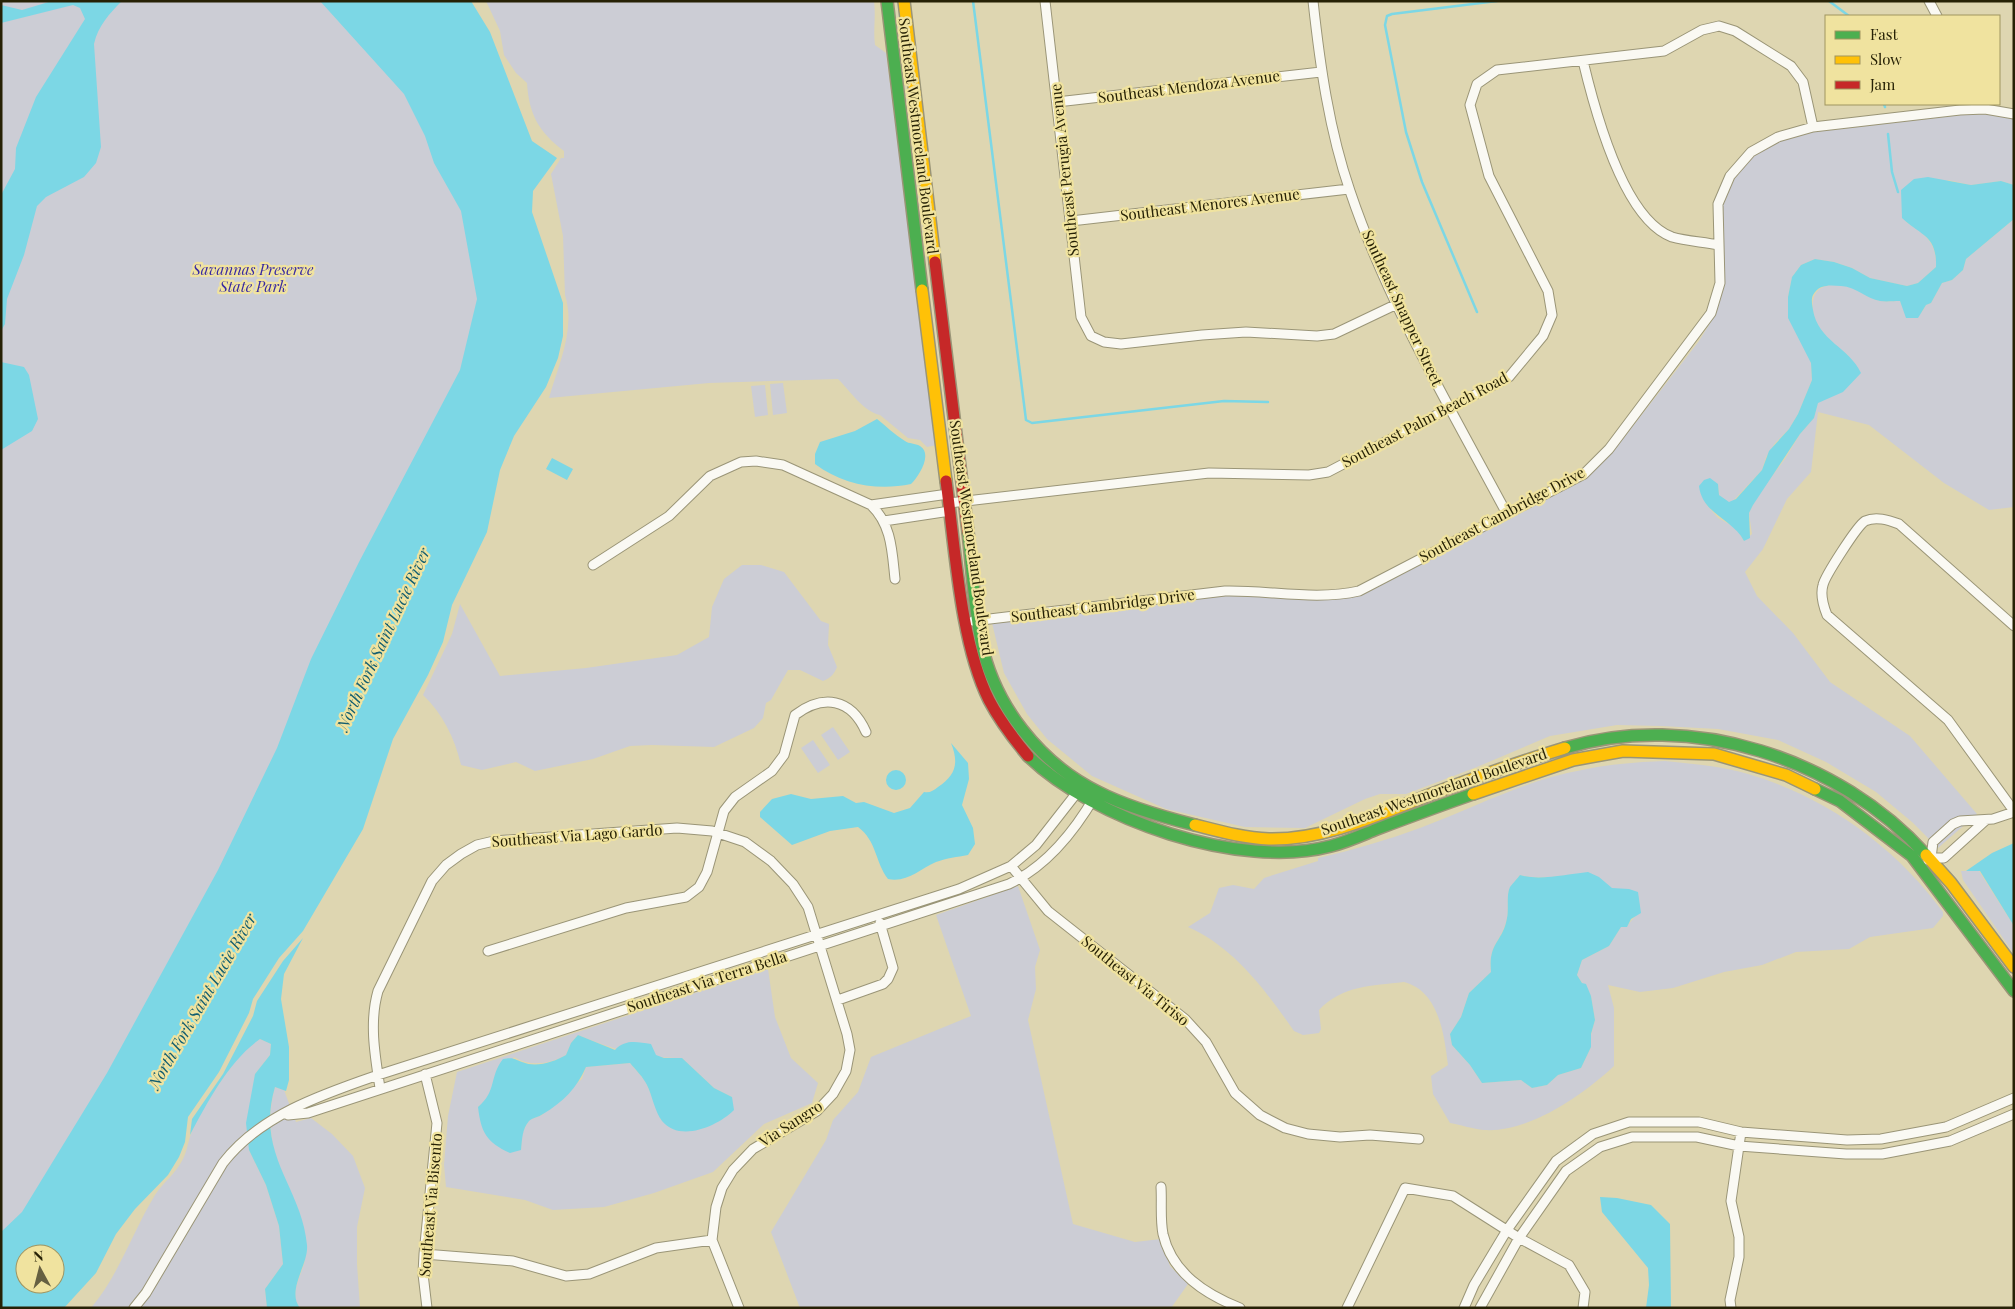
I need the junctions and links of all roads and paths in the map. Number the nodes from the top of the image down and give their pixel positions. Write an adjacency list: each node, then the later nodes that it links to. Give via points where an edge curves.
1 (887, 1): 19 (street, Southeast Westmoreland Boulevard)
2 (904, 1): 18 (street, Southeast Westmoreland Boulevard)
3 (1045, 1): 9 (street, Southeast Perugia Avenue)
4 (1313, 1): 8 (street, Southeast Snapper Street)
5 (1929, 1): 6 (street)
6 (1936, 15)
7 (1583, 61): 12 (street, Southeast Palm Beach Road, via 1664,51 1702,30 1719,26 1736,31 1791,66 1802,82); 15 (street, via 1598,122 1626,188 1650,223 1672,236); 17 (street, Southeast Palm Beach Road, via 1497,70 1476,84 1470,105 1489,176 1548,291 1552,315 1543,336 1509,377)
8 (1321, 72): 9 (street, Southeast Mendoza Avenue); 13 (street, Southeast Snapper Street)
9 (1058, 102): 14 (street, Southeast Perugia Avenue)
10 (1959, 107): 11 (street, Southeast Cambridge Drive); 12 (street, Southeast Cambridge Drive)
11 (2014, 114)
12 (1813, 127): 15 (street, Southeast Cambridge Drive, via 1778,137 1751,152 1730,176 1718,204)
13 (1349, 189): 14 (street, Southeast Menores Avenue); 16 (street, Southeast Snapper Street)
14 (1071, 221): 16 (street, Southeast Perugia Avenue, via 1081,317 1091,336 1104,342 1121,344 1246,332 1334,334)
15 (1718, 245): 21 (street, Southeast Cambridge Drive, via 1720,283 1711,313 1609,449 1584,474)
16 (1397, 304): 17 (street, Southeast Snapper Street)
17 (1450, 408): 18 (street, Southeast Palm Beach Road, via 1328,472 1209,473); 21 (street, Southeast Snapper Street)
18 (963, 501): 19 (street, Southeast Palm Beach Road); 25 (street, Southeast Westmoreland Boulevard)
19 (949, 503): 20 (street); 22 (street); 26 (street, Southeast Westmoreland Boulevard)
20 (871, 505): 22 (street); 23 (street, via 783,465 741,462 710,476 669,516)
21 (1507, 514): 25 (street, Southeast Cambridge Drive, via 1359,591 1315,596 1257,590 1225,592)
22 (884, 521): 24 (street, via 891,542)
23 (593, 565)
24 (895, 579)
25 (977, 620): 26 (street, Southeast Cambridge Drive); 29 (street, Southeast Westmoreland Boulevard, via 987,666 1014,718 1062,769)
26 (965, 622): 31 (street, Southeast Westmoreland Boulevard, via 984,692 999,718 1043,769)
27 (2014, 626): 33 (street, via 1899,524 1881,518 1866,521 1857,528 1823,584 1822,601 1827,615 1948,720)
28 (866, 732): 35 (street, via 862,721 843,705 816,702 804,708 795,715 784,755 772,771 735,797 724,811)
29 (1084, 784): 30 (street, Southeast Westmoreland Boulevard); 31 (street, Southeast Via Terra Bella)
30 (1097, 792): 32 (street, Southeast Via Terra Bella); 36 (street, Southeast Westmoreland Boulevard, via 1228,834 1270,839 1304,837 1357,823 1505,766 1575,745 1624,735 1717,739 1790,761 1843,787 1887,819)
31 (1076, 794): 32 (street, Southeast Westmoreland Boulevard); 37 (street, Southeast Via Terra Bella, via 1036,845)
32 (1091, 802): 38 (street, Southeast Westmoreland Boulevard, via 1172,833 1218,846 1270,852 1304,851 1362,836 1573,760 1624,751 1714,754 1786,775 1840,801); 39 (street, Southeast Via Terra Bella, via 1063,843)
33 (2014, 812): 34 (street)
34 (1986, 820): 36 (street, via 1944,858); 36 (street, via 1953,824 1933,842)
35 (718, 833): 42 (street, Southeast Via Lago Gardo, via 745,842 771,861 793,884 808,908); 44 (street, via 707,872 699,887 686,897 633,906); 49 (street, Southeast Via Lago Gardo, via 677,828 494,841 461,854 446,865 432,882 378,991 373,1021)
36 (1931, 858): 38 (street); 45 (street, Southeast Westmoreland Boulevard)
37 (1011, 866): 39 (street, Southeast Via Tiriso); 40 (street, Southeast Via Terra Bella, via 958,889)
38 (1921, 867): 46 (street, Southeast Westmoreland Boulevard)
39 (1021, 879): 41 (street, Southeast Via Terra Bella); 58 (street, Southeast Via Tiriso, via 1048,911 1185,1019 1206,1042 1235,1093 1260,1115 1285,1128 1308,1134 1340,1137 1370,1134)
40 (877, 914): 41 (street); 42 (street, Southeast Via Terra Bella)
41 (881, 926): 43 (street, Southeast Via Terra Bella); 47 (street, via 893,968 888,978 883,984)
42 (816, 934): 43 (street, Via Sangro); 49 (street, Southeast Via Terra Bella)
43 (820, 945): 47 (street, Via Sangro); 48 (street, Southeast Via Terra Bella)
44 (488, 951)
45 (2014, 967)
46 (2014, 991)
47 (838, 1000): 66 (street, Via Sangro, via 850,1050 846,1071 833,1094 817,1111 753,1149 733,1170 716,1207)
48 (424, 1074): 50 (street, Southeast Via Terra Bella); 67 (street, Southeast Via Bisento, via 437,1124)
49 (378, 1075): 50 (street, Southeast Via Lago Gardo); 53 (street, Southeast Via Terra Bella, via 337,1089)
50 (380, 1088): 53 (street, Southeast Via Terra Bella, via 308,1113)
51 (2010, 1100): 52 (street); 55 (street)
52 (2014, 1114): 60 (street, via 1950,1141)
53 (280, 1116): 69 (street, Southeast Via Terra Bella, via 237,1145 223,1163)
54 (1629, 1122): 56 (street, via 1699,1122); 57 (street); 64 (street, via 1593,1134 1556,1161)
55 (1935, 1129): 59 (street, via 1881,1140); 60 (street)
56 (1741, 1132): 59 (street); 61 (street)
57 (1632, 1137): 61 (street, via 1697,1137); 65 (street, via 1600,1147 1566,1171)
58 (1419, 1139)
59 (1859, 1140): 62 (street)
60 (1933, 1144): 62 (street, via 1882,1154)
61 (1739, 1146): 62 (street); 76 (street, via 1730,1201 1739,1236)
62 (1858, 1154)
63 (1161, 1187): 68 (street, via 1163,1233 1174,1262 1195,1284)
64 (1507, 1230): 65 (street); 72 (street, via 1453,1196 1406,1188); 73 (street)
65 (1519, 1238): 74 (street); 75 (street, via 1569,1265 1585,1292)
66 (712, 1240): 67 (street, via 656,1248 589,1274 566,1276 513,1261); 71 (street, Via Sangro)
67 (424, 1254): 70 (street, Southeast Via Bisento)
68 (1235, 1307)
69 (134, 1308)
70 (427, 1308)
71 (740, 1308)
72 (1347, 1308)
73 (1464, 1308)
74 (1480, 1308)
75 (1583, 1308)
76 (1731, 1308)

